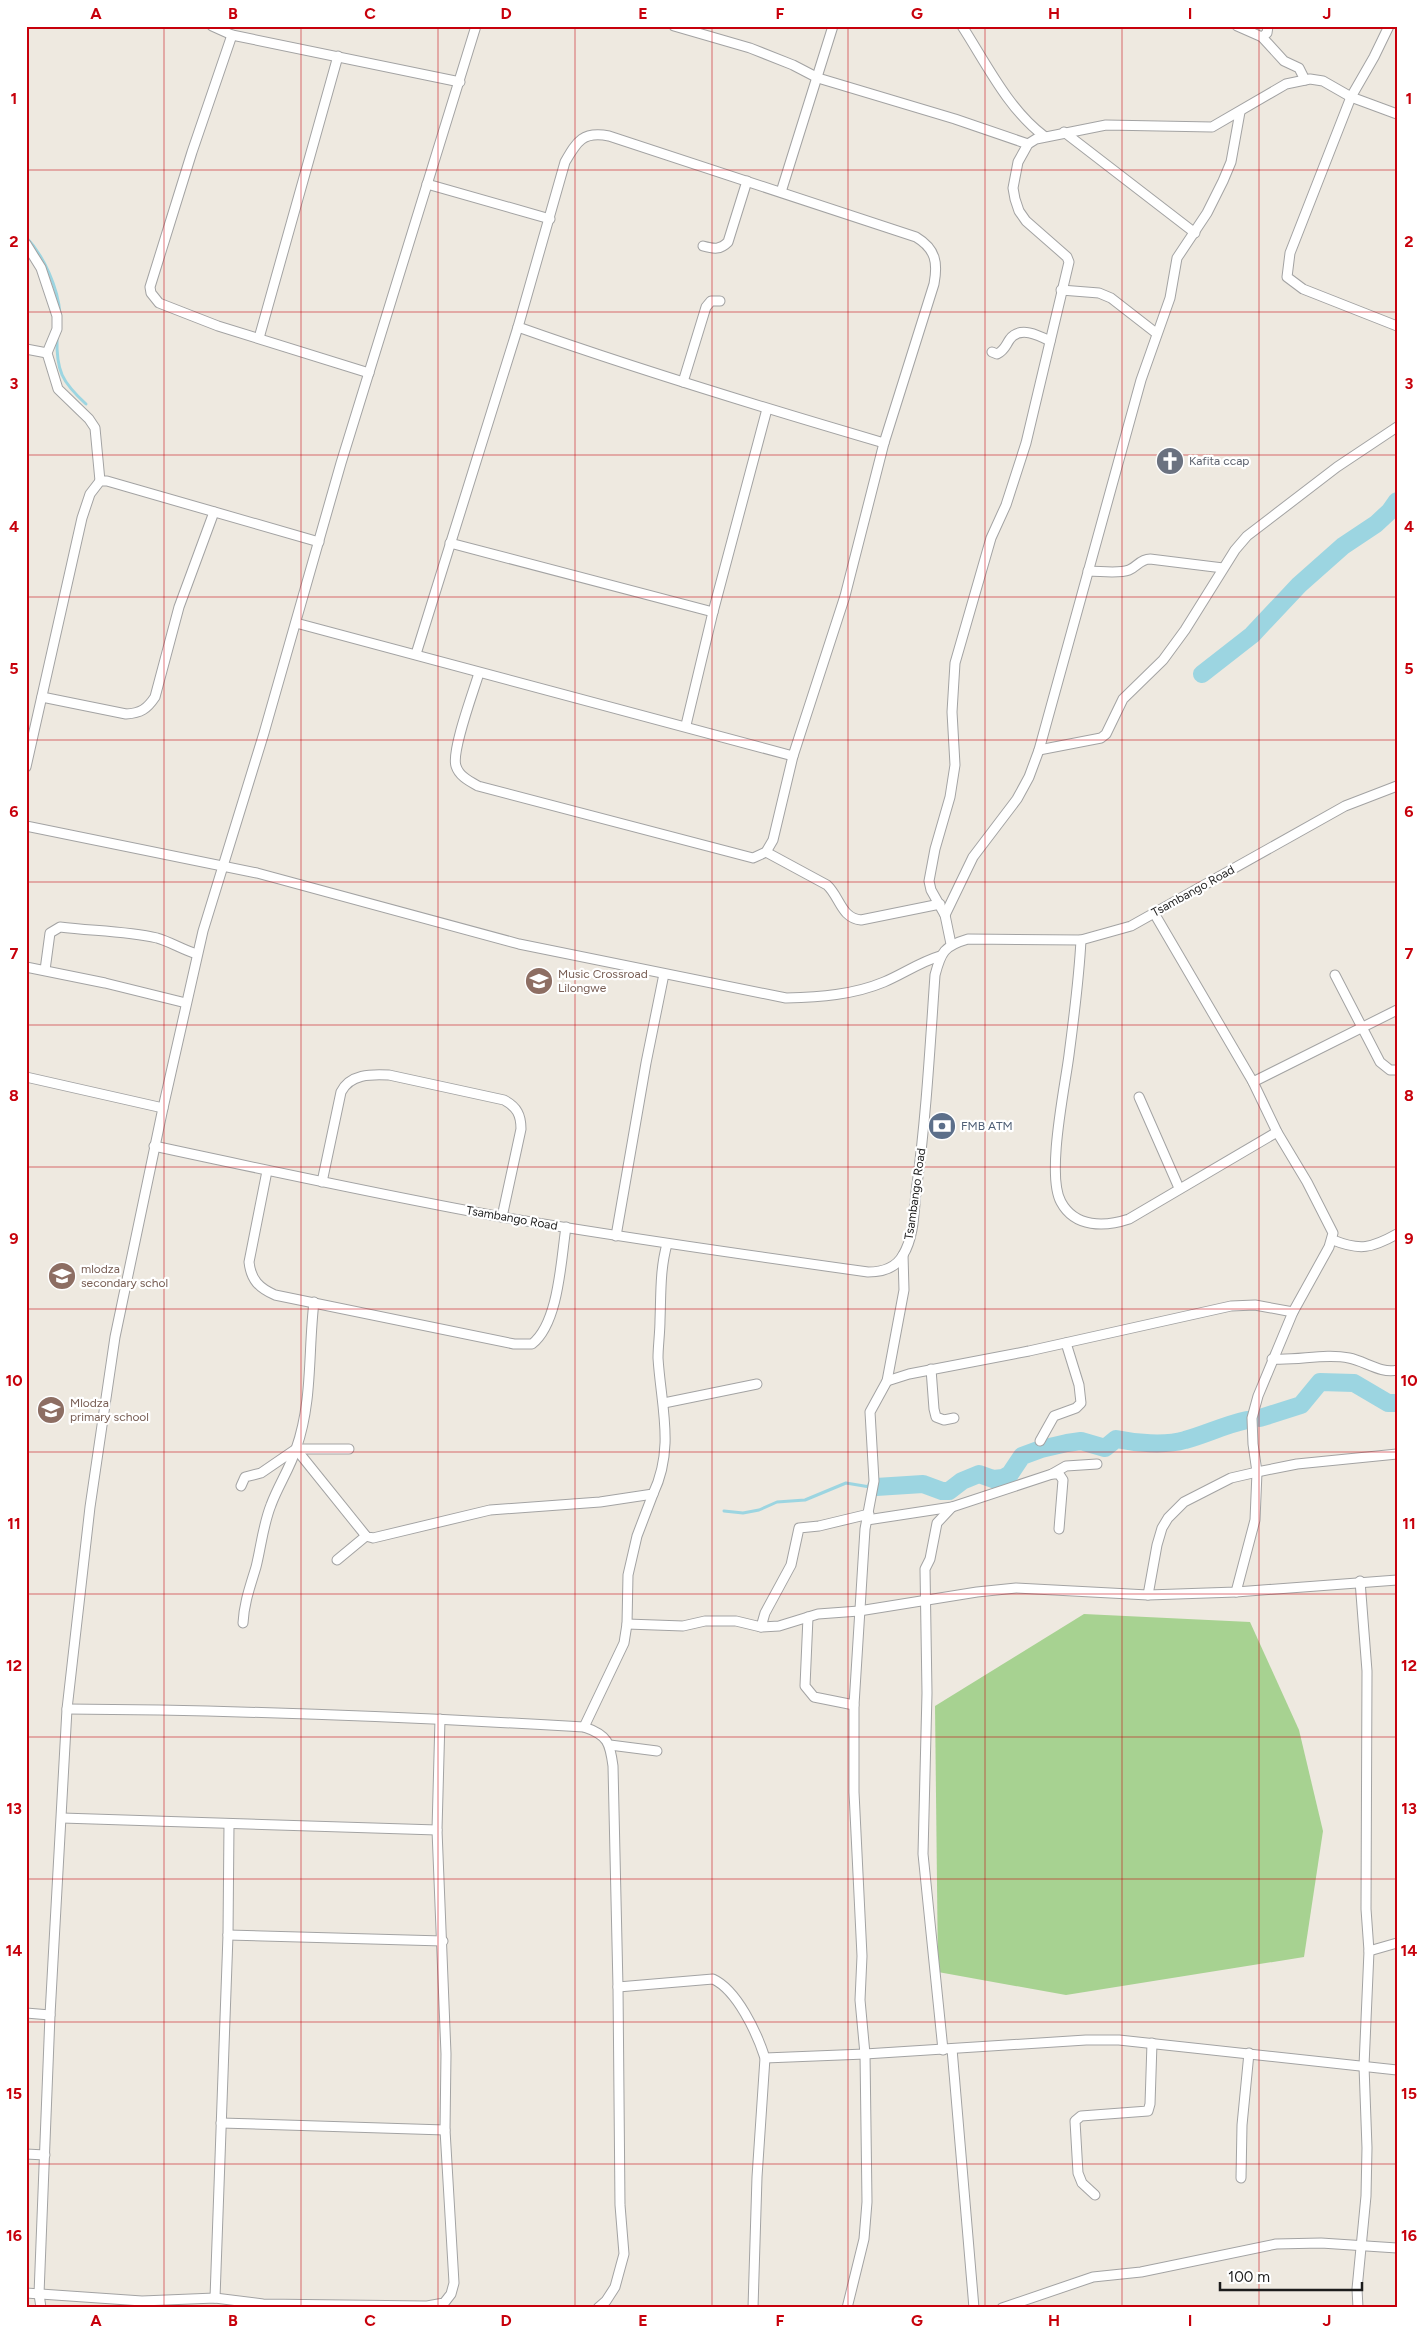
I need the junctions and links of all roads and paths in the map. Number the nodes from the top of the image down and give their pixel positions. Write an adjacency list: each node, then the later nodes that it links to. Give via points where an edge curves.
1 (212, 26): 9 (street)
2 (476, 26): 14 (street)
3 (674, 26): 12 (street, via 750,48 793,64)
4 (832, 26): 12 (street)
5 (962, 26): 19 (street, via 1000,86 1030,125)
6 (1237, 26): 10 (street)
7 (1268, 26): 10 (street)
8 (1389, 26): 15 (street)
9 (232, 35): 11 (street); 33 (street, via 150,286 159,303)
10 (1262, 37): 13 (street, via 1284,61 1299,68)
11 (338, 56): 14 (street); 33 (street)
12 (818, 78): 20 (street, via 955,118); 23 (street)
13 (1305, 80): 15 (street, via 1323,81); 16 (street, via 1286,84)
14 (460, 82): 22 (street)
15 (1351, 97): 17 (street); 30 (street, via 1290,253 1287,277 1304,289)
16 (1240, 112): 18 (street, via 1219,124 1203,128 1106,125); 25 (street, via 1230,162)
17 (1397, 114)
18 (1064, 132): 19 (street); 25 (street)
19 (1044, 136): 20 (street)
20 (1028, 144): 28 (street, via 1015,173 1015,199 1026,221 1068,259)
21 (747, 181): 23 (street); 24 (street, via 596,134 583,137 565,162); 27 (street, via 728,242 722,248)
22 (427, 184): 24 (street); 38 (street)
23 (781, 192): 42 (street, via 916,237 932,251 936,261 934,284)
24 (550, 219): 31 (street)
25 (1195, 233): 32 (street, via 1177,258 1170,298)
26 (26, 244): 37 (street, via 41,268 57,316 57,329)
27 (703, 246)
28 (1062, 290): 32 (street, via 1099,293 1110,298); 34 (street)
29 (720, 301): 39 (street, via 711,301 706,307)
30 (1397, 326)
31 (518, 327): 39 (street); 46 (street)
32 (1156, 333): 48 (street)
33 (259, 338): 38 (street)
34 (1050, 341): 36 (street, via 1024,332 1016,334 1005,350 997,354); 62 (street, via 1026,443 1006,505 991,538 955,663 952,712 955,765 929,881 930,890)
35 (26, 349): 37 (street)
36 (992, 352)
37 (47, 353): 43 (street, via 58,388 95,428)
38 (369, 373): 45 (street)
39 (683, 382): 40 (street)
40 (767, 409): 42 (street); 49 (street)
41 (1397, 427): 47 (street, via 1337,467 1247,536)
42 (884, 443): 56 (street, via 845,596)
43 (100, 481): 44 (street); 53 (street, via 90,494 82,518)
44 (214, 512): 45 (street); 53 (street, via 179,607 155,697 148,707 138,713 126,714)
45 (319, 542): 50 (street)
46 (450, 543): 49 (street); 51 (street)
47 (1223, 568): 48 (street, via 1145,559 1125,571); 55 (street, via 1163,660 1123,699 1106,734 1101,738)
48 (1088, 570): 55 (street)
49 (712, 612): 54 (street)
50 (296, 623): 51 (street); 61 (street)
51 (416, 654): 52 (street)
52 (480, 672): 54 (street); 60 (street, via 456,750 456,766 463,778 478,786 754,858)
53 (42, 697): 57 (street)
54 (686, 726): 56 (street)
55 (1039, 750): 64 (street, via 1029,777 973,857)
56 (793, 756): 60 (street, via 772,840)
57 (26, 767)
58 (1397, 786): 63 (street, Tsambango Road, via 1345,806)
59 (26, 826): 61 (street)
60 (766, 852): 62 (street, via 827,885 852,919)
61 (222, 866): 67 (street); 71 (street, via 519,944)
62 (940, 904): 64 (street)
63 (1154, 912): 65 (street, Tsambango Road, via 1131,926); 78 (street)
64 (945, 915): 66 (street)
65 (1081, 940): 66 (street, Tsambango Road, via 968,939); 85 (street, via 1079,980 1057,1150 1056,1179 1061,1202 1075,1217 1106,1225 1129,1219)
66 (951, 944): 68 (street, Tsambango Road)
67 (197, 954): 70 (street, via 152,937 60,927 50,933); 73 (street)
68 (940, 956): 71 (street, via 868,988 823,997 786,998); 92 (street, Tsambango Road, via 935,975 921,1154 910,1234)
69 (26, 968): 70 (street)
70 (45, 970): 73 (street)
71 (664, 974): 89 (street)
72 (1335, 975): 75 (street)
73 (186, 1003): 80 (street)
74 (1397, 1010): 75 (street)
75 (1362, 1028): 76 (street, via 1380,1062 1390,1070); 78 (street)
76 (1397, 1070)
77 (26, 1077): 80 (street)
78 (1253, 1082): 81 (street)
79 (1139, 1097): 85 (street)
80 (163, 1108): 82 (street)
81 (1277, 1132): 85 (street); 90 (street, via 1330,1226)
82 (154, 1146): 83 (street, Tsambango Road); 128 (street, via 104,1399)
83 (267, 1171): 84 (street, Tsambango Road); 93 (street, via 249,1262 250,1273 263,1290)
84 (322, 1182): 86 (street, Tsambango Road); 86 (street, via 345,1084 351,1079 375,1074 389,1075 504,1100 513,1105 521,1120 521,1129)
85 (1179, 1188)
86 (502, 1217): 87 (street, Tsambango Road)
87 (566, 1227): 89 (street, Tsambango Road); 93 (street, via 550,1316 544,1331 532,1344 514,1344)
88 (1397, 1234): 90 (street, via 1365,1248)
89 (616, 1236): 91 (street, Tsambango Road)
90 (1332, 1240): 94 (street)
91 (667, 1244): 92 (street, Tsambango Road, via 868,1272 891,1268); 101 (street, via 662,1269 658,1347)
92 (903, 1255): 99 (street, via 904,1290)
93 (314, 1302): 104 (street, via 309,1339 309,1388)
94 (1293, 1312): 95 (street, via 1255,1305 1231,1306); 96 (street)
95 (1066, 1343): 97 (street); 103 (street, via 1081,1403 1054,1416)
96 (1272, 1359): 98 (street, via 1342,1357 1363,1361 1388,1372); 108 (street, via 1252,1418)
97 (931, 1369): 99 (street); 102 (street, via 936,1417 944,1420)
98 (1397, 1370)
99 (887, 1382): 113 (street, via 870,1412 874,1481)
100 (757, 1384): 101 (street)
101 (664, 1403): 111 (street, via 663,1468)
102 (954, 1418)
103 (1040, 1441)
104 (296, 1449): 105 (street); 110 (street, via 261,1473 245,1477); 115 (street); 124 (street, via 268,1512 244,1603)
105 (349, 1449)
106 (1397, 1454): 108 (street, via 1297,1464)
107 (1097, 1464): 109 (street, via 1066,1466)
108 (1257, 1472): 119 (street, via 1255,1520); 120 (street, via 1232,1478 1176,1508 1162,1528)
109 (1052, 1474): 112 (street); 114 (street, via 1059,1474 1063,1480)
110 (241, 1486)
111 (653, 1494): 115 (street, via 590,1503 490,1510 380,1537); 125 (street, via 637,1536 628,1575)
112 (952, 1507): 113 (street); 121 (street, via 936,1528 925,1569)
113 (868, 1517): 122 (street); 126 (street, via 799,1528 791,1565)
114 (1059, 1529)
115 (366, 1536): 116 (street)
116 (337, 1560)
117 (1397, 1580): 118 (street)
118 (1360, 1581): 119 (street); 139 (street, via 1367,1671 1366,1909)
119 (1236, 1592): 120 (street)
120 (1148, 1595): 121 (street, via 1016,1588)
121 (925, 1600): 122 (street); 144 (street, via 927,1693 923,1854)
122 (859, 1611): 123 (street); 127 (street)
123 (808, 1617): 126 (street, via 779,1626); 127 (street, via 805,1686 814,1697)
124 (243, 1623)
125 (627, 1624): 126 (street, via 683,1626 736,1621); 130 (street, via 624,1643)
126 (761, 1627)
127 (854, 1705): 146 (street, via 854,1792 862,1956 860,2000)
128 (68, 1709): 129 (street); 133 (street)
129 (440, 1719): 130 (street); 135 (street)
130 (584, 1727): 131 (street, via 599,1734)
131 (610, 1745): 132 (street); 140 (street)
132 (657, 1751)
133 (62, 1818): 134 (street); 142 (street)
134 (229, 1824): 135 (street); 136 (street)
135 (437, 1830): 137 (street)
136 (228, 1935): 137 (street); 150 (street)
137 (443, 1941): 151 (street)
138 (1397, 1943): 139 (street)
139 (1369, 1951): 148 (street)
140 (618, 1987): 147 (street, via 706,1978 720,1982 738,2002); 162 (street, via 620,2205 624,2254 615,2287)
141 (26, 2013): 142 (street)
142 (50, 2015): 153 (street)
143 (1152, 2043): 144 (street, via 1086,2040); 145 (street); 155 (street, via 1148,2111 1081,2116 1075,2121 1078,2173 1082,2183)
144 (947, 2050): 146 (street); 165 (street)
145 (1249, 2053): 148 (street); 154 (street)
146 (865, 2054): 147 (street); 164 (street, via 868,2202 864,2239)
147 (765, 2058): 163 (street)
148 (1364, 2066): 149 (street); 156 (street, via 1366,2196)
149 (1397, 2070)
150 (220, 2123): 151 (street); 160 (street)
151 (445, 2130): 160 (street, via 454,2283 444,2303 427,2306 263,2304)
152 (26, 2154): 153 (street)
153 (45, 2155): 159 (street)
154 (1241, 2178)
155 (1095, 2195)
156 (1360, 2246): 157 (street); 166 (street, via 1276,2244 1141,2272 1094,2277); 167 (street)
157 (1397, 2248)
158 (26, 2293): 159 (street)
159 (39, 2294): 160 (street, via 142,2301); 161 (street)
160 (215, 2298)
161 (41, 2308)
162 (598, 2308)
163 (753, 2308)
164 (847, 2308)
165 (974, 2308)
166 (1002, 2308)
167 (1358, 2308)

